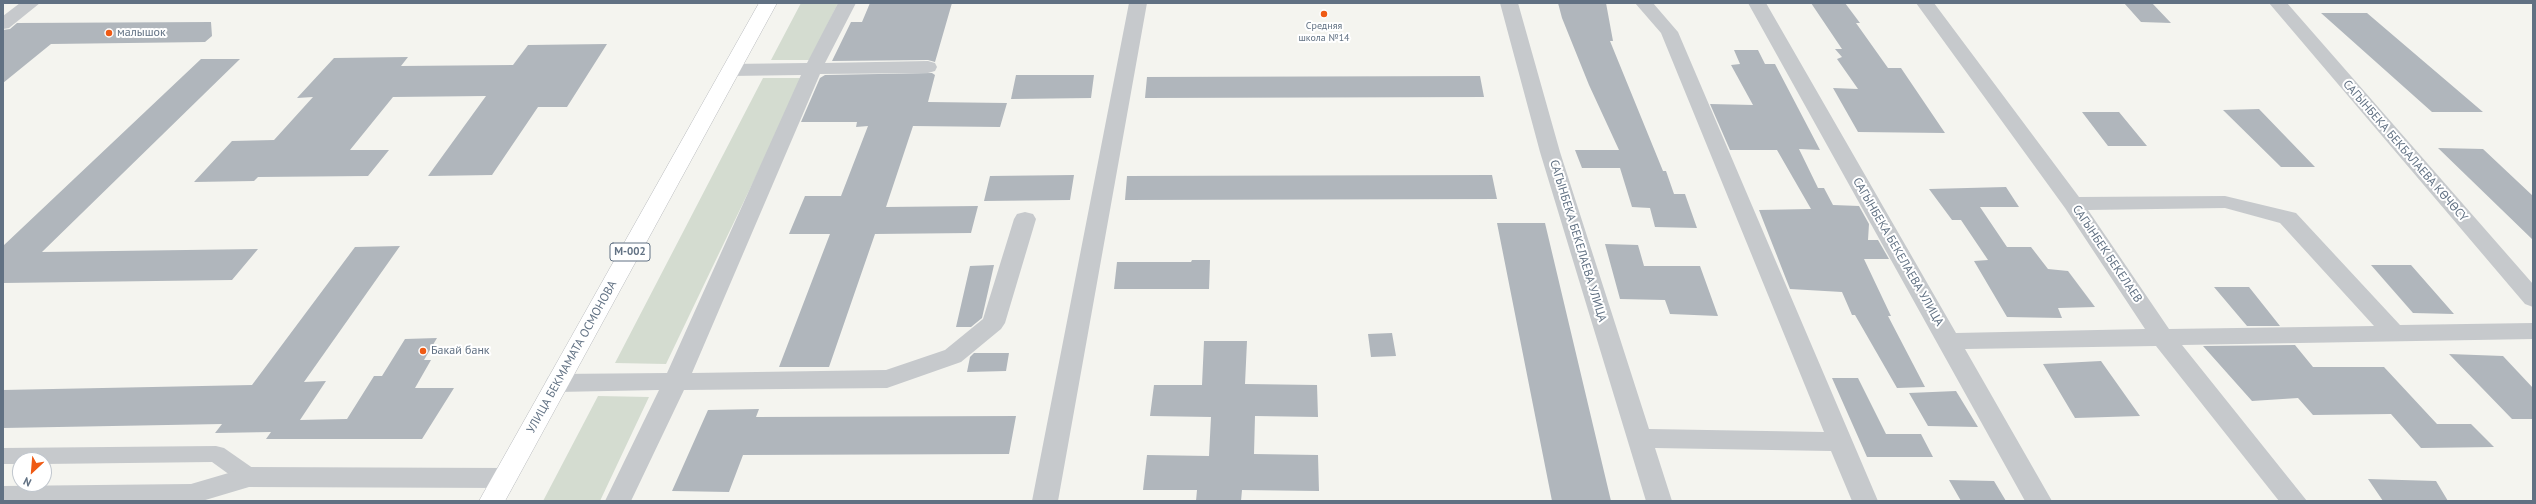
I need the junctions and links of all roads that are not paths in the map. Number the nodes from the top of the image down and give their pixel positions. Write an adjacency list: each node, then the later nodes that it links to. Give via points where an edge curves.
1 (31, 3): 10 (street)
2 (768, 3): 13 (highway, УЛИЦА БЕКМАМАТА ОСМОНОВА / M-002)
3 (847, 3): 12 (street)
4 (1138, 3): 31 (street)
5 (1509, 3): 23 (street, САГЫНБЕКА БЕКЕЛАЕВА УЛИЦА, via 1550,152)
6 (1644, 3): 24 (street, via 1669,32)
7 (1757, 3): 20 (street, САГЫНБЕКА БЕКЕЛАЕВА УЛИЦА)
8 (1925, 3): 14 (street, САГЫНБЕК БЕКЕЛАЕВ)
9 (2278, 3): 16 (street, САГЫНБЕКА БЕКБАЛАЕВА КӨЧӨСҮ)
10 (3, 24)
11 (928, 67): 12 (street)
12 (813, 69): 13 (street); 21 (street)
13 (731, 70): 22 (highway, УЛИЦА БЕКМАМАТА ОСМОНОВА / M-002)
14 (2073, 204): 18 (street, via 2225,202 2288,218); 19 (street, САГЫНБЕК БЕКЕЛАЕВ)
15 (1024, 219): 21 (street, via 993,322 952,356 887,379)
16 (2533, 299)
17 (2533, 331): 18 (street)
18 (2394, 333): 19 (street)
19 (2161, 336): 20 (street); 35 (street, САГЫНБЕК БЕКЕЛАЕВ)
20 (1948, 341): 34 (street, САГЫНБЕКА БЕКЕЛАЕВА УЛИЦА)
21 (675, 383): 22 (street); 30 (street)
22 (557, 384): 27 (highway, УЛИЦА БЕКМАМАТА ОСМОНОВА / M-002)
23 (1639, 438): 24 (street); 32 (street, САГЫНБЕКА БЕКЕЛАЕВА УЛИЦА)
24 (1839, 442): 33 (street)
25 (3, 456): 26 (street, via 216,454)
26 (249, 477): 27 (street); 28 (street, via 191,494)
27 (505, 478): 29 (highway, УЛИЦА БЕКМАМАТА ОСМОНОВА / M-002)
28 (3, 496)
29 (492, 501)
30 (618, 501)
31 (1045, 501)
32 (1659, 501)
33 (1864, 501)
34 (2039, 501)
35 (2294, 501)

